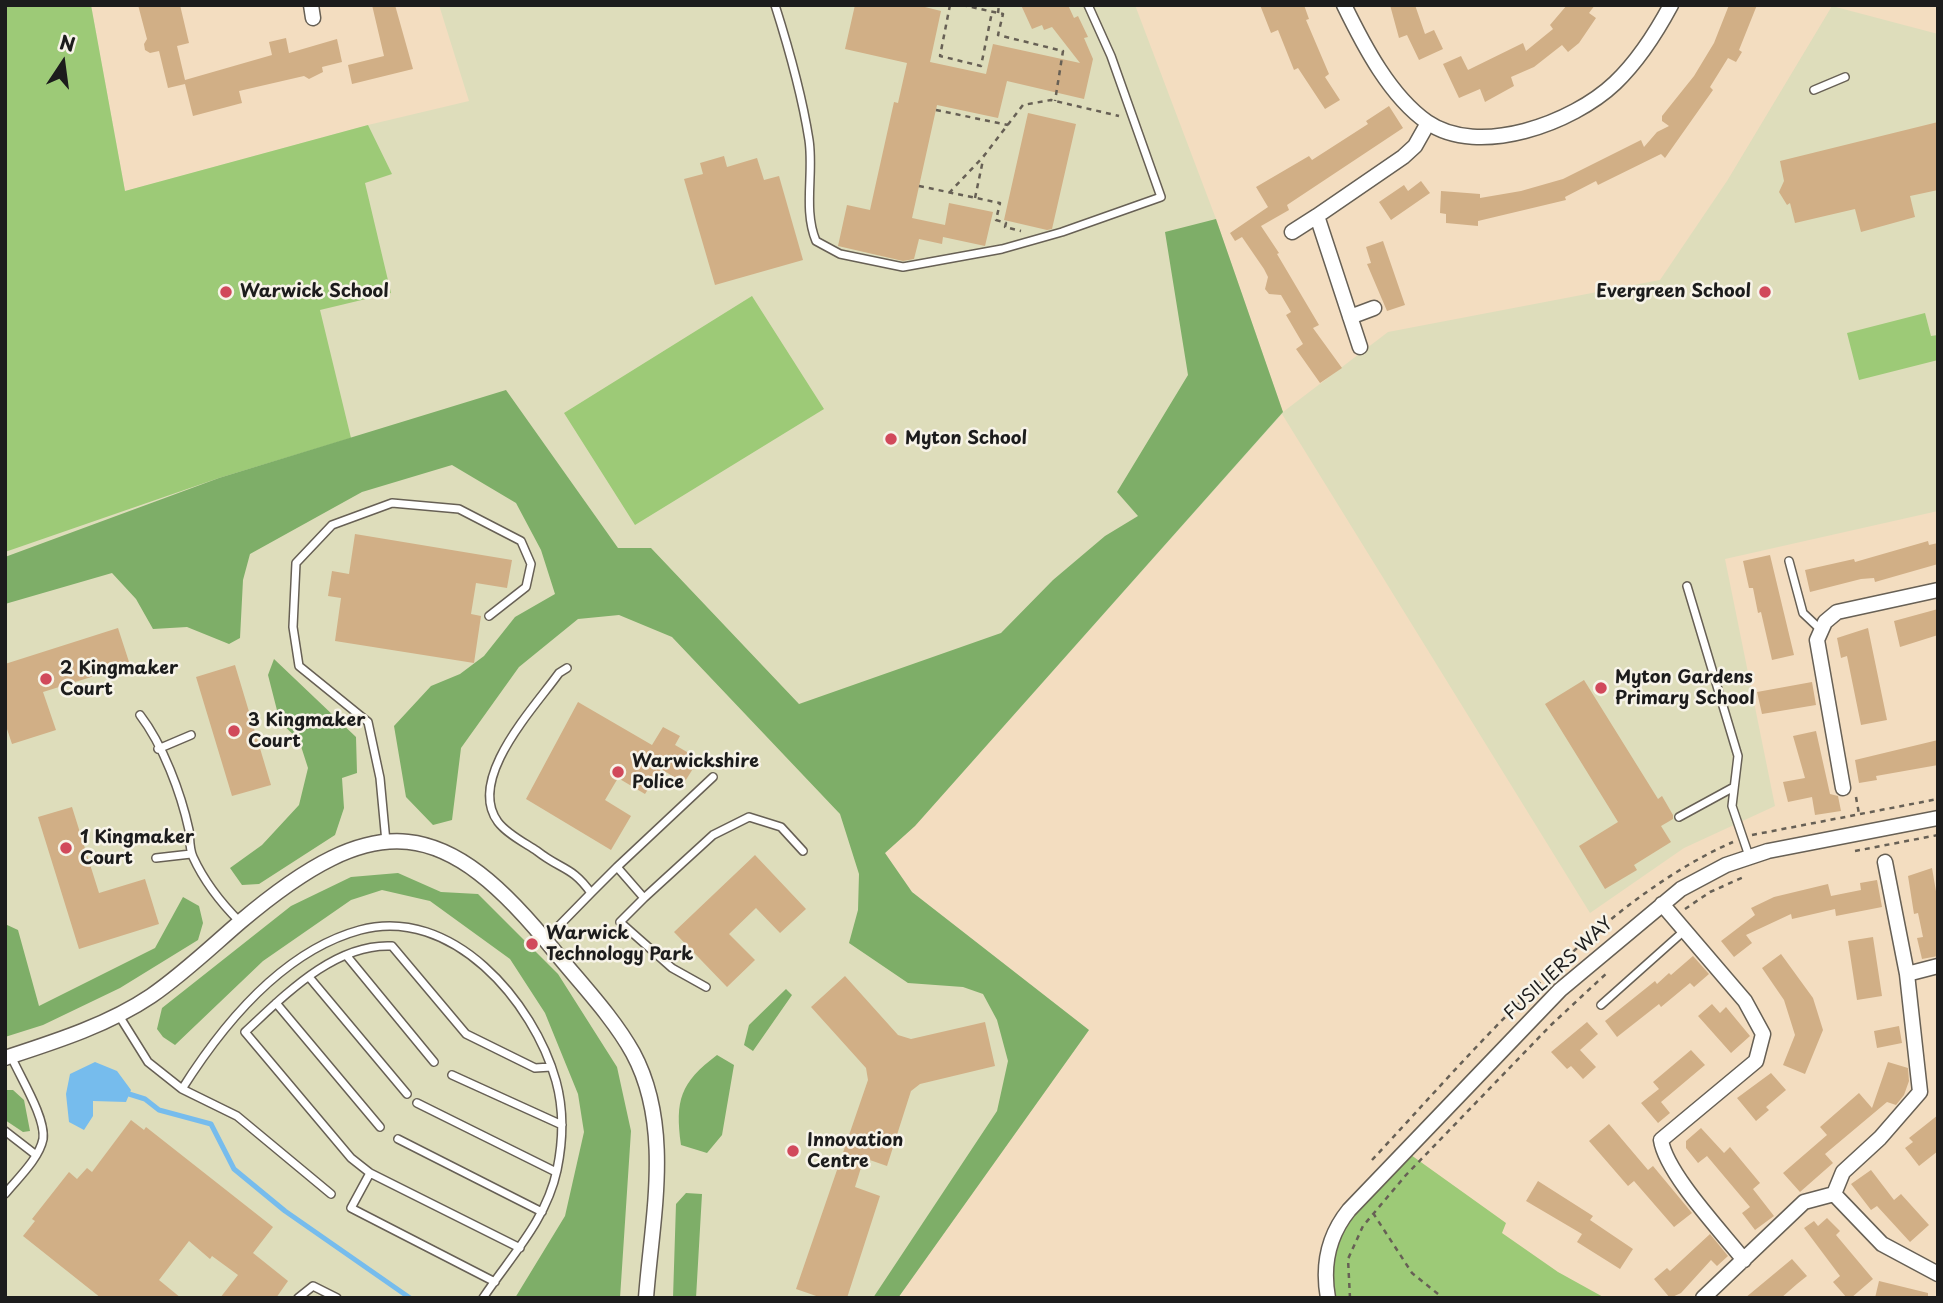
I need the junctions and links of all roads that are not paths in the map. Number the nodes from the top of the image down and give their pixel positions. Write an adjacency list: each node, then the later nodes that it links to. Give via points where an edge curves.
1 (775, 5): 2 (lane, via 810,143 814,236 820,245 840,254 903,267 1002,249 1161,197)
2 (1088, 5)
3 (1344, 5): 7 (street, via 1398,93)
4 (1671, 5): 7 (street, via 1622,76 1570,113 1492,138 1464,136)
5 (1845, 78): 6 (lane)
6 (1814, 90)
7 (1428, 123): 8 (street, via 1403,157)
8 (1317, 216): 9 (street); 11 (street)
9 (1292, 232)
10 (1374, 308): 11 (street)
11 (1350, 317): 12 (street)
12 (1360, 347)
13 (1789, 561): 17 (lane, via 1803,613)
14 (1687, 586): 23 (lane, via 1738,756)
15 (1938, 590): 17 (street, via 1837,612)
16 (489, 616): 27 (lane, via 526,587 531,564 521,541 459,509 392,503 331,525 296,564 293,627 299,666 368,722 380,778)
17 (1821, 630): 24 (street, via 1817,640)
18 (566, 668): 34 (lane, via 497,760 488,788 498,822 543,856 578,874)
19 (140, 715): 21 (lane)
20 (191, 735): 21 (lane)
21 (158, 748): 29 (lane, via 182,808)
22 (713, 777): 33 (lane)
23 (1734, 787): 25 (lane); 30 (lane, via 1734,813)
24 (1843, 788)
25 (1679, 817)
26 (1938, 818): 30 (street, FUSILIERS WAY)
27 (386, 842): 37 (street, via 328,859); 39 (street, via 428,845 458,858 487,877)
28 (803, 851): 35 (lane, via 781,827 749,817 713,835)
29 (191, 854): 31 (lane); 37 (lane, via 221,903)
30 (1749, 856): 36 (street, FUSILIERS WAY, via 1704,876)
31 (156, 858)
32 (1885, 862): 42 (street)
33 (617, 867): 34 (lane); 35 (lane)
34 (591, 893): 39 (lane)
35 (644, 898): 44 (lane, via 621,922 672,968)
36 (1662, 904): 38 (street); 74 (street, FUSILIERS WAY, via 1560,990 1349,1210 1335,1229 1328,1251)
37 (240, 922): 47 (street, via 189,968)
38 (1684, 931): 46 (lane); 67 (street, via 1745,1001 1763,1034 1756,1061 1661,1140 1662,1150)
39 (545, 940): 73 (street, via 617,1027 652,1099 656,1167)
40 (346, 955): 43 (lane); 49 (lane); 50 (lane, via 371,946 392,946 466,1034 535,1068)
41 (1938, 967): 42 (street)
42 (1907, 974): 64 (street, via 1920,1092 1843,1172)
43 (309, 977): 45 (lane); 53 (lane)
44 (706, 987)
45 (276, 1003): 56 (lane); 61 (lane, via 245,1032 351,1158)
46 (1601, 1005)
47 (118, 1014): 48 (street); 52 (lane, via 148,1062)
48 (8, 1057): 59 (lane, via 42,1122 43,1140)
49 (433, 1062)
50 (551, 1066): 52 (lane, via 523,1011 469,956 444,939 418,930 374,927 319,947 268,985 234,1018); 55 (lane)
51 (452, 1075): 55 (lane)
52 (182, 1089): 63 (lane, via 237,1116)
53 (407, 1094)
54 (417, 1103): 60 (lane)
55 (562, 1125): 60 (lane)
56 (380, 1127)
57 (5, 1130): 59 (lane)
58 (398, 1139): 65 (lane)
59 (36, 1155): 62 (lane)
60 (556, 1172): 65 (lane)
61 (370, 1173): 66 (lane); 69 (lane, via 351,1208)
62 (5, 1194)
63 (331, 1194)
64 (1834, 1194): 67 (street, via 1804,1202); 68 (street, via 1882,1244)
65 (542, 1212): 66 (lane)
66 (520, 1248): 69 (lane)
67 (1744, 1260): 75 (street)
68 (1938, 1274)
69 (495, 1282): 72 (lane)
70 (299, 1298): 71 (lane, via 313,1286)
71 (337, 1298)
72 (483, 1298)
73 (646, 1298)
74 (1328, 1298)
75 (1703, 1298)

